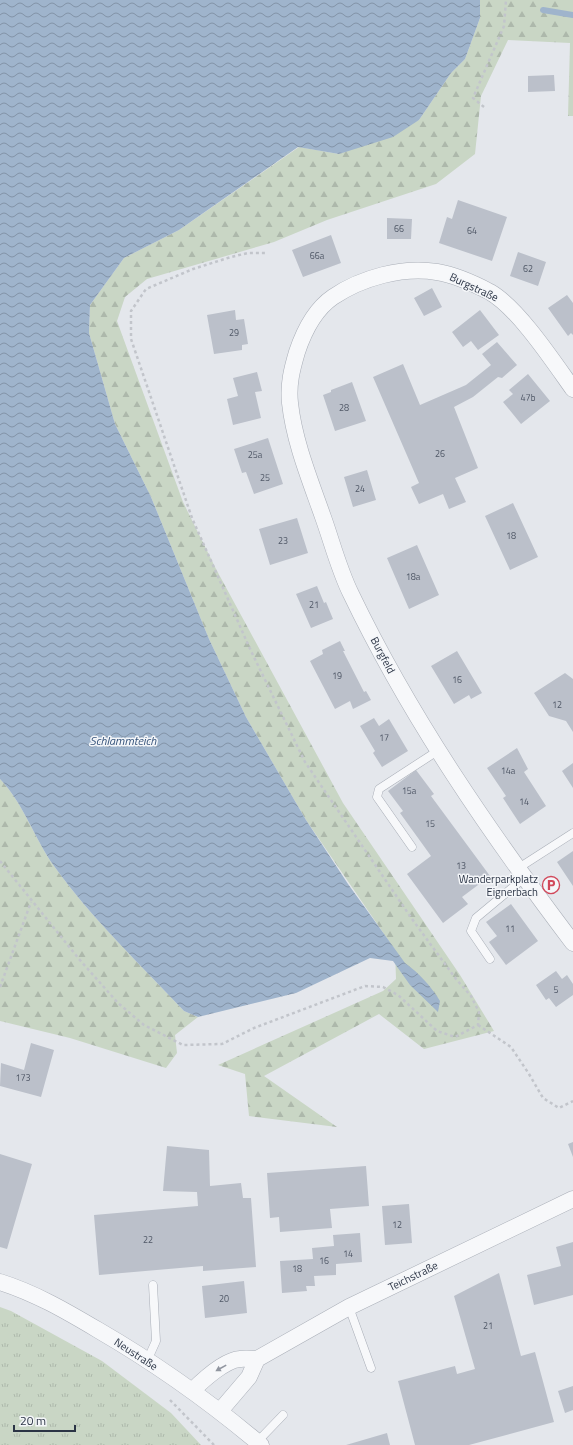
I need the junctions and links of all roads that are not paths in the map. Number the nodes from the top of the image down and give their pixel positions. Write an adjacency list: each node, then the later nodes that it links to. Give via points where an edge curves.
1 (304, 330): 2 (street, Burgstraße, via 332,297 355,285 379,276 407,271 434,271 454,276 506,302); 3 (street, Burgfeld, via 290,375 290,402 294,427 312,488 350,592 402,690)
2 (573, 389)
3 (439, 750): 5 (lane, via 379,789 377,797); 6 (street, Burgfeld)
4 (573, 833): 6 (lane)
5 (412, 847)
6 (521, 873): 7 (street, Burgfeld); 8 (lane, via 472,923 470,931)
7 (573, 943)
8 (490, 959)
9 (573, 1199): 12 (street, Teichstraße)
10 (0, 1282): 14 (street, Neustraße, via 52,1303)
11 (153, 1285): 14 (lane, via 156,1341)
12 (349, 1307): 13 (street, Teichstraße); 15 (lane)
13 (257, 1359): 16 (street, Teichstraße, one-way to 16, via 239,1359 230,1363 216,1370); 17 (street, via 249,1377)
14 (147, 1360): 16 (street, Neustraße)
15 (370, 1368)
16 (192, 1391): 17 (street, Neustraße)
17 (220, 1411): 19 (street, Neustraße)
18 (283, 1415): 19 (lane)
19 (259, 1443)

